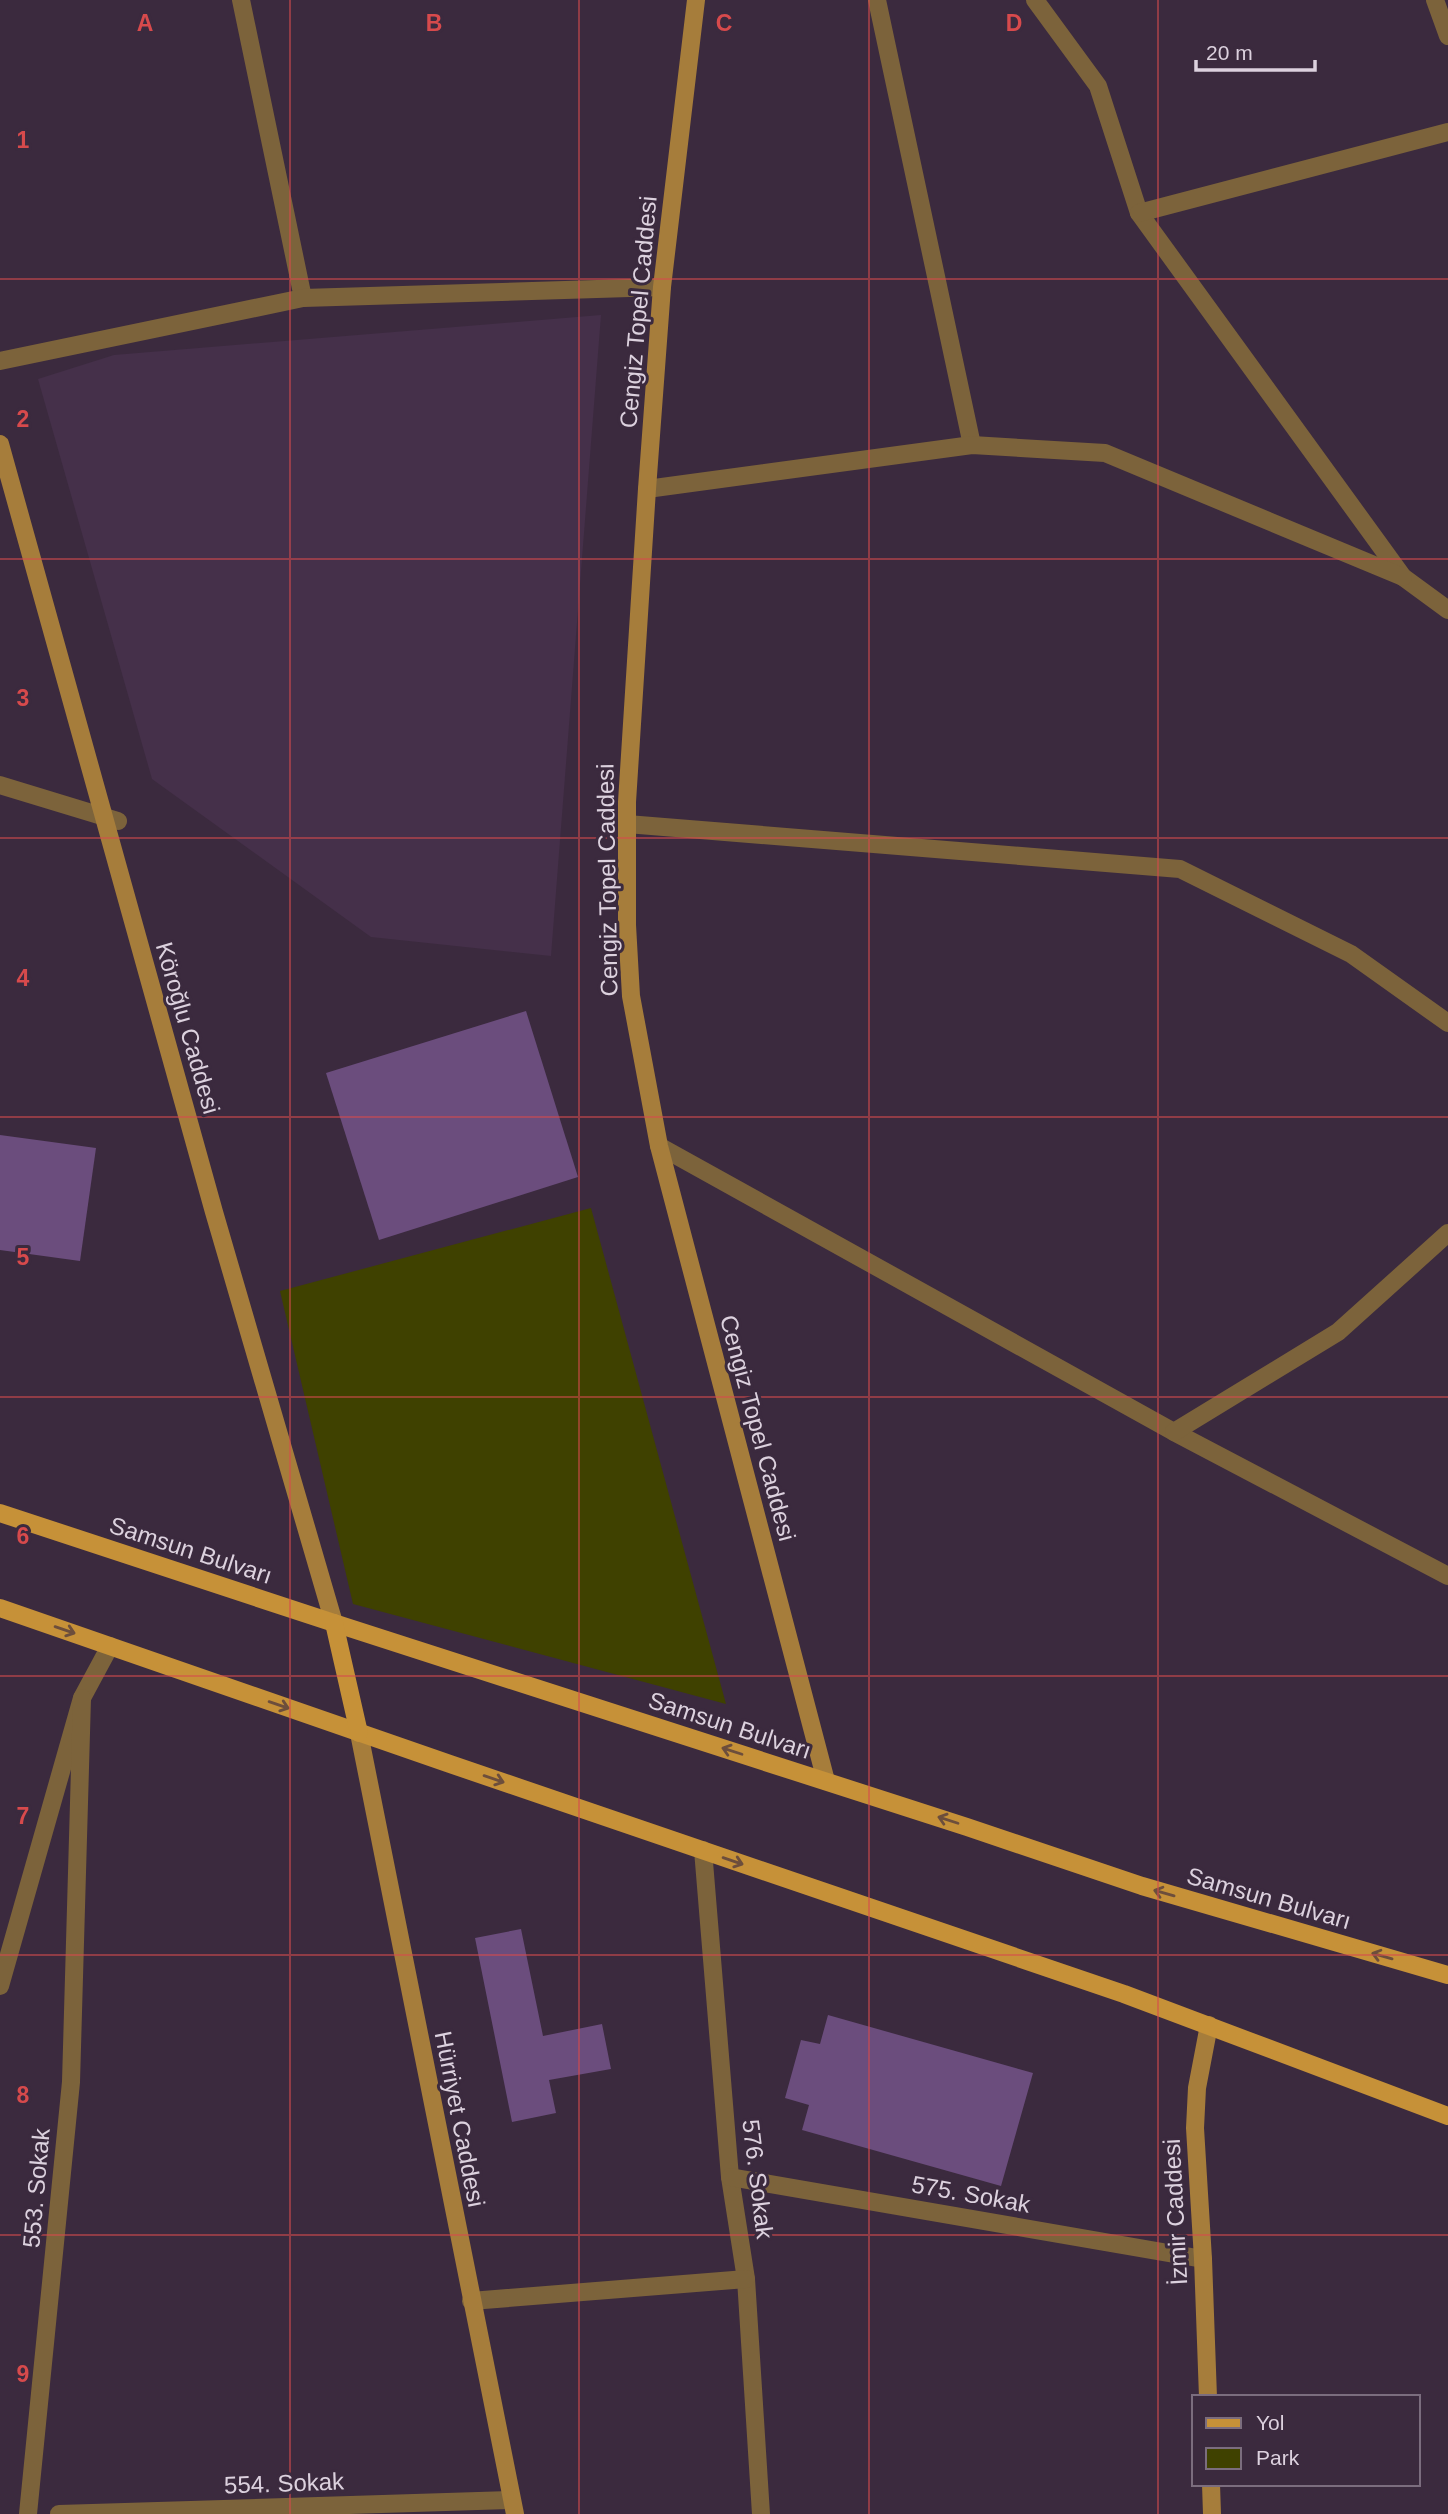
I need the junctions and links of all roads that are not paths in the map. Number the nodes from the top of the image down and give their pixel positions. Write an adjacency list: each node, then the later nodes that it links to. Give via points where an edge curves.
1 (241, 0): 10 (street)
2 (696, 0): 9 (street, Cengiz Topel Caddesi)
3 (877, 0): 13 (street)
4 (1035, 0): 8 (street, via 1098,86)
5 (1435, 0): 6 (street)
6 (1448, 36)
7 (1448, 132): 8 (street)
8 (1139, 213): 15 (street)
9 (662, 287): 10 (street); 14 (street, Cengiz Topel Caddesi)
10 (303, 298): 11 (street)
11 (0, 361)
12 (0, 444): 18 (street, Köroğlu Caddesi)
13 (972, 445): 14 (street); 15 (street, via 1105,453)
14 (647, 489): 19 (street, Cengiz Topel Caddesi)
15 (1403, 577): 16 (street)
16 (1448, 610)
17 (0, 785): 18 (street)
18 (111, 818): 27 (street, Köroğlu Caddesi, via 214,1212)
19 (627, 824): 20 (street, via 1180,869 1351,954); 21 (street, Cengiz Topel Caddesi, via 631,996)
20 (1448, 1023)
21 (659, 1146): 23 (street); 31 (street, Cengiz Topel Caddesi)
22 (1448, 1233): 23 (street, via 1338,1332)
23 (1174, 1432): 25 (street)
24 (0, 1513): 27 (main road, Samsun Bulvarı)
25 (1448, 1576)
26 (0, 1608): 28 (main road, one-way to 28)
27 (334, 1623): 30 (main road); 31 (main road, Samsun Bulvarı, one-way to 27)
28 (110, 1646): 29 (street); 30 (main road, one-way to 30)
29 (82, 1698): 34 (street); 44 (street, 553. Sokak, via 71,2082)
30 (359, 1733): 32 (main road, one-way to 32); 40 (street, Hürriyet Caddesi)
31 (826, 1781): 33 (main road, Samsun Bulvarı, one-way to 31, via 1142,1886)
32 (703, 1850): 35 (main road, one-way to 35); 37 (street, 576. Sokak)
33 (1448, 1975)
34 (0, 1986)
35 (1209, 2025): 36 (main road); 38 (street, İzmir Caddesi, via 1195,2128)
36 (1448, 2116)
37 (730, 2177): 38 (street, 575. Sokak); 39 (street, 576. Sokak)
38 (1203, 2259): 41 (street, İzmir Caddesi)
39 (746, 2279): 40 (street); 46 (street, 576. Sokak)
40 (471, 2301): 43 (street, Hürriyet Caddesi)
41 (1208, 2395)
42 (1211, 2486): 47 (street)
43 (513, 2507): 45 (street, 554. Sokak)
44 (28, 2514)
45 (59, 2514)
46 (761, 2514)
47 (1212, 2514)

